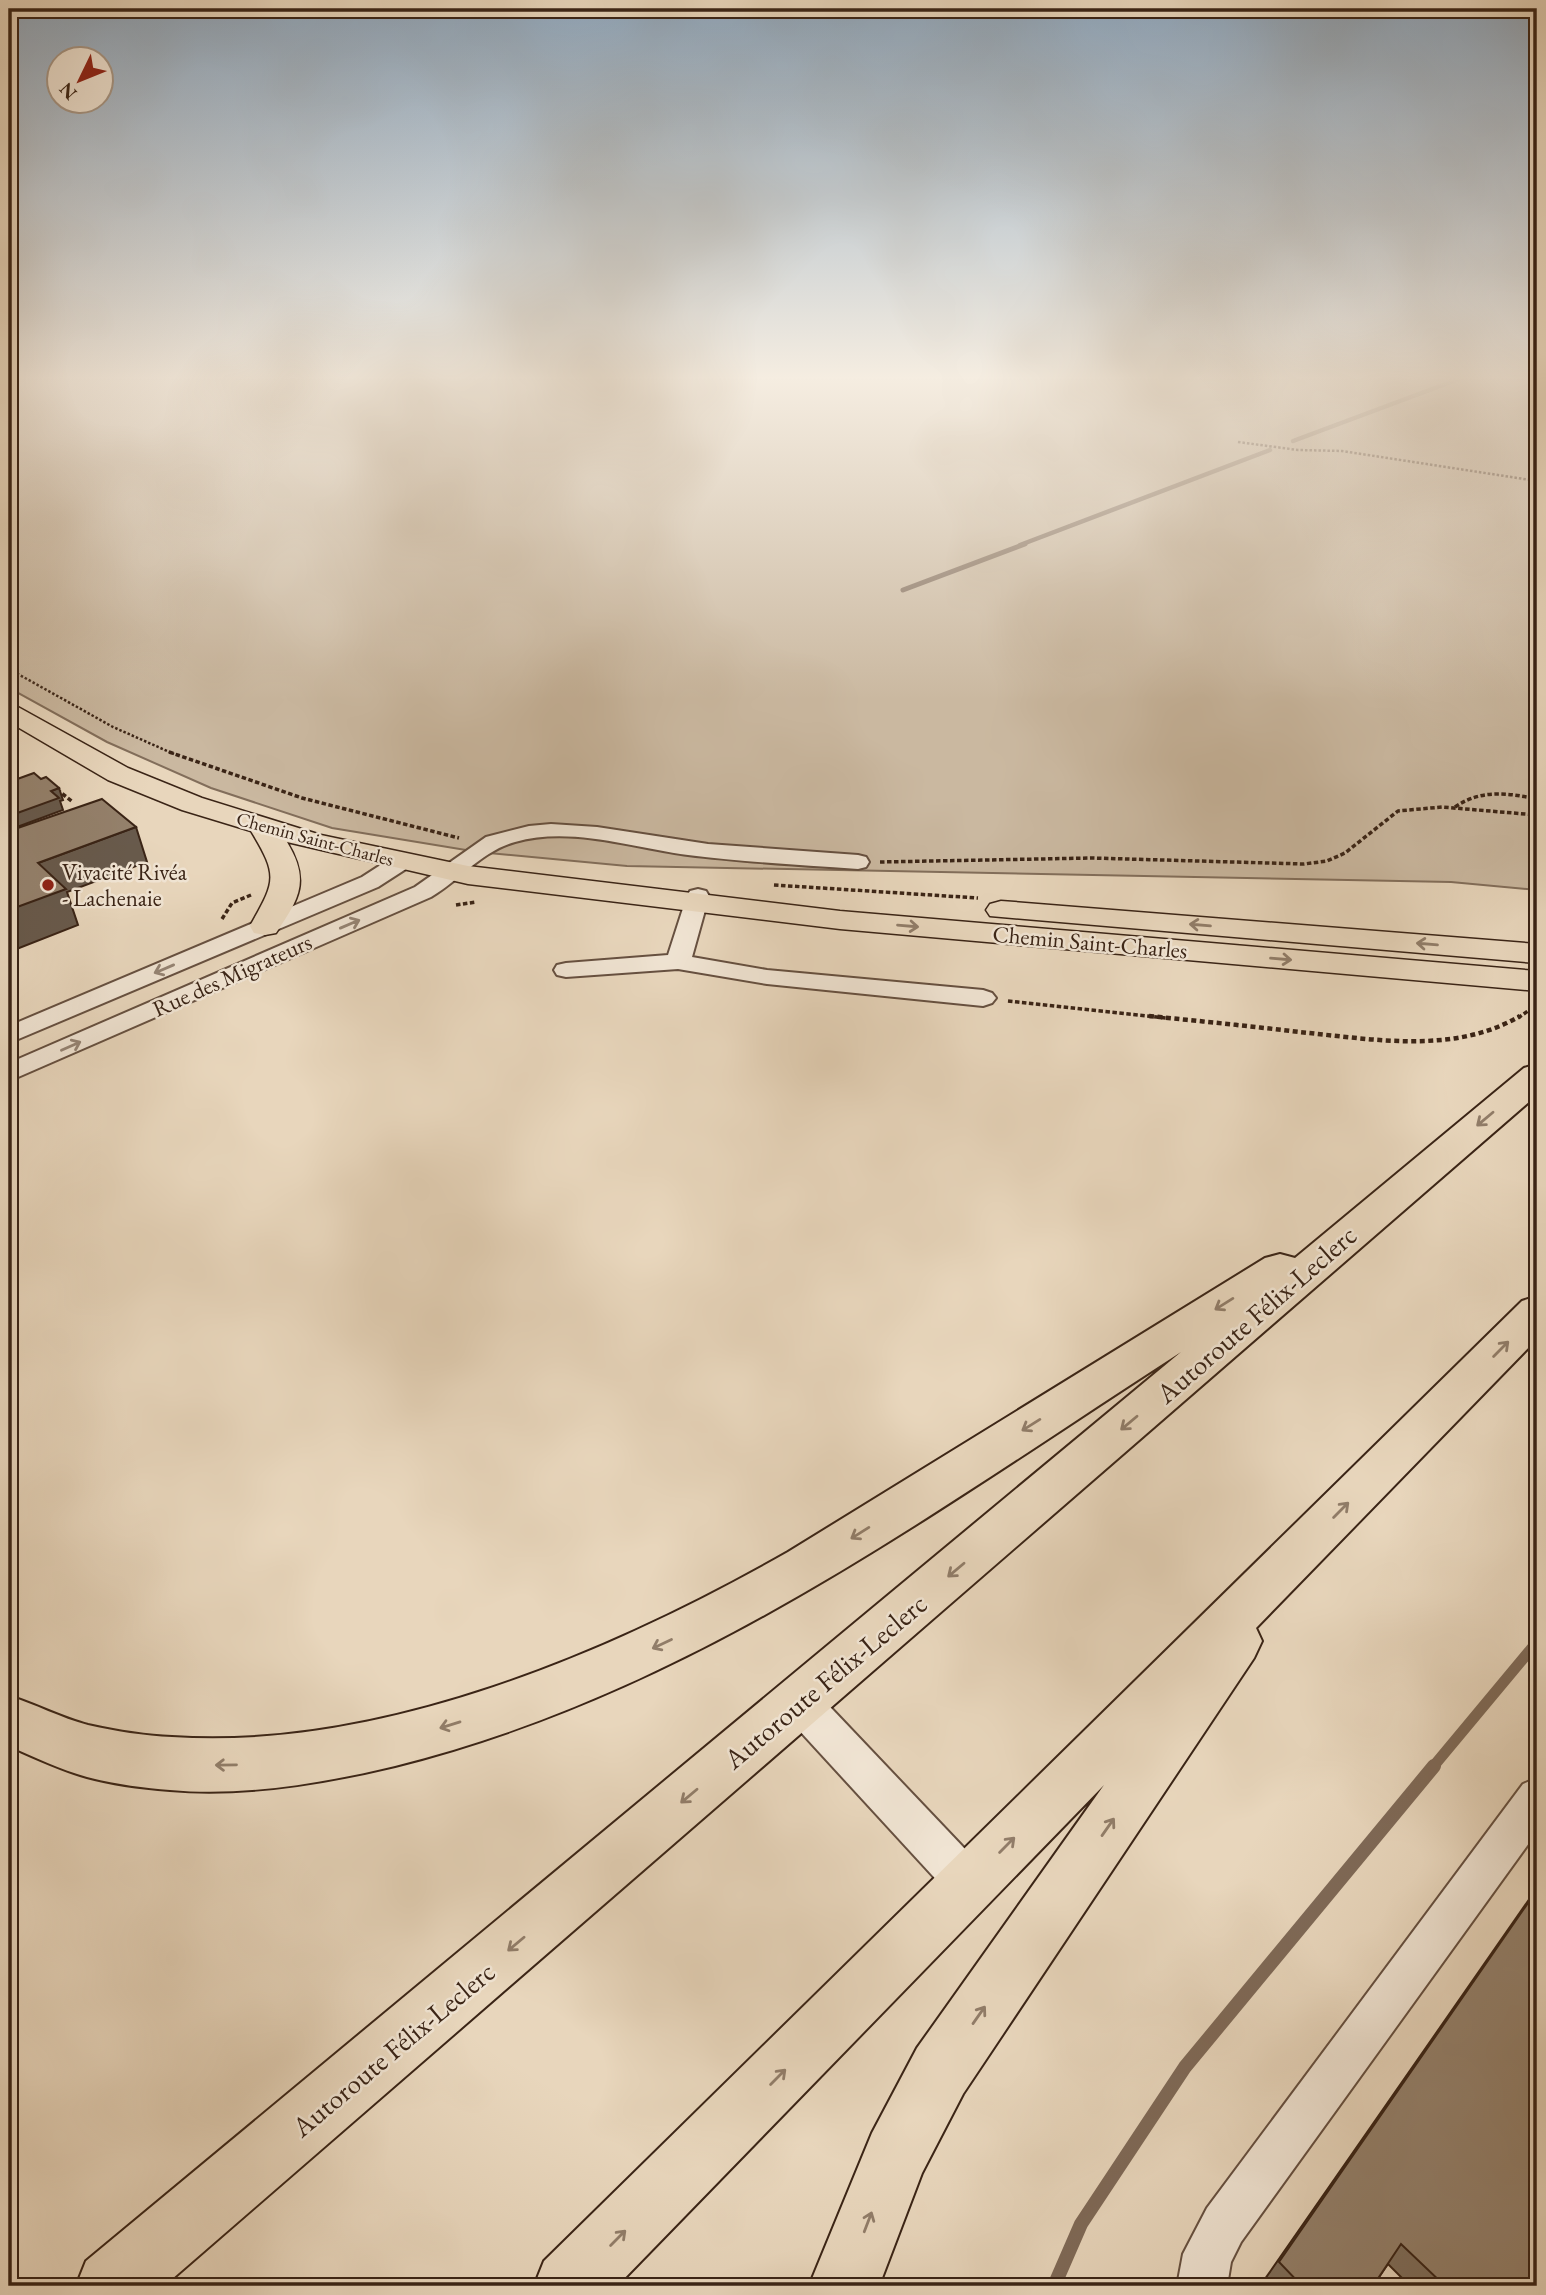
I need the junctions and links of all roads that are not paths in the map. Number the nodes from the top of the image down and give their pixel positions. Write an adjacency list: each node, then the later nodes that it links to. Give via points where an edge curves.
1 (9, 712): 2 (main road, Chemin Saint-Charles, via 129,779)
2 (262, 826): 3 (main road, Chemin Saint-Charles); 7 (main road, via 288,873 284,893)
3 (401, 862): 5 (main road, Chemin Saint-Charles); 7 (street, Rue des Migrateurs, via 370,882)
4 (858, 862): 5 (street, Rue des Migrateurs, via 547,830 484,845)
5 (453, 872): 6 (main road, Chemin Saint-Charles); 15 (street, Rue des Migrateurs, one-way to 5, via 423,892)
6 (697, 899): 9 (street); 10 (main road, Chemin Saint-Charles, via 866,923)
7 (265, 926): 14 (street, Rue des Migrateurs, one-way to 14)
8 (1537, 954): 10 (main road, Chemin Saint-Charles)
9 (678, 962): 11 (street); 13 (street, via 767,977)
10 (1490, 963): 12 (main road, Chemin Saint-Charles)
11 (566, 970)
12 (1537, 981)
13 (983, 998)
14 (9, 1035)
15 (9, 1073)
16 (1537, 1076): 17 (highway, Autoroute Félix-Leclerc, one-way to 17)
17 (1385, 1202): 20 (highway, Autoroute Félix-Leclerc, one-way to 20); 21 (highway, one-way to 21, via 800,1569 689,1632 565,1686 393,1740 239,1765 190,1765 100,1754)
18 (1537, 1312): 19 (highway, one-way to 18)
19 (1293, 1558): 23 (highway, one-way to 19); 26 (highway, one-way to 19, via 895,2155 940,2071)
20 (800, 1703): 23 (street); 24 (highway, Autoroute Félix-Leclerc, one-way to 24)
21 (9, 1721)
22 (1537, 1798): 27 (street, via 1224,2225 1210,2246)
23 (969, 1884): 25 (highway, one-way to 23)
24 (111, 2286)
25 (569, 2286)
26 (844, 2286)
27 (1202, 2286)

